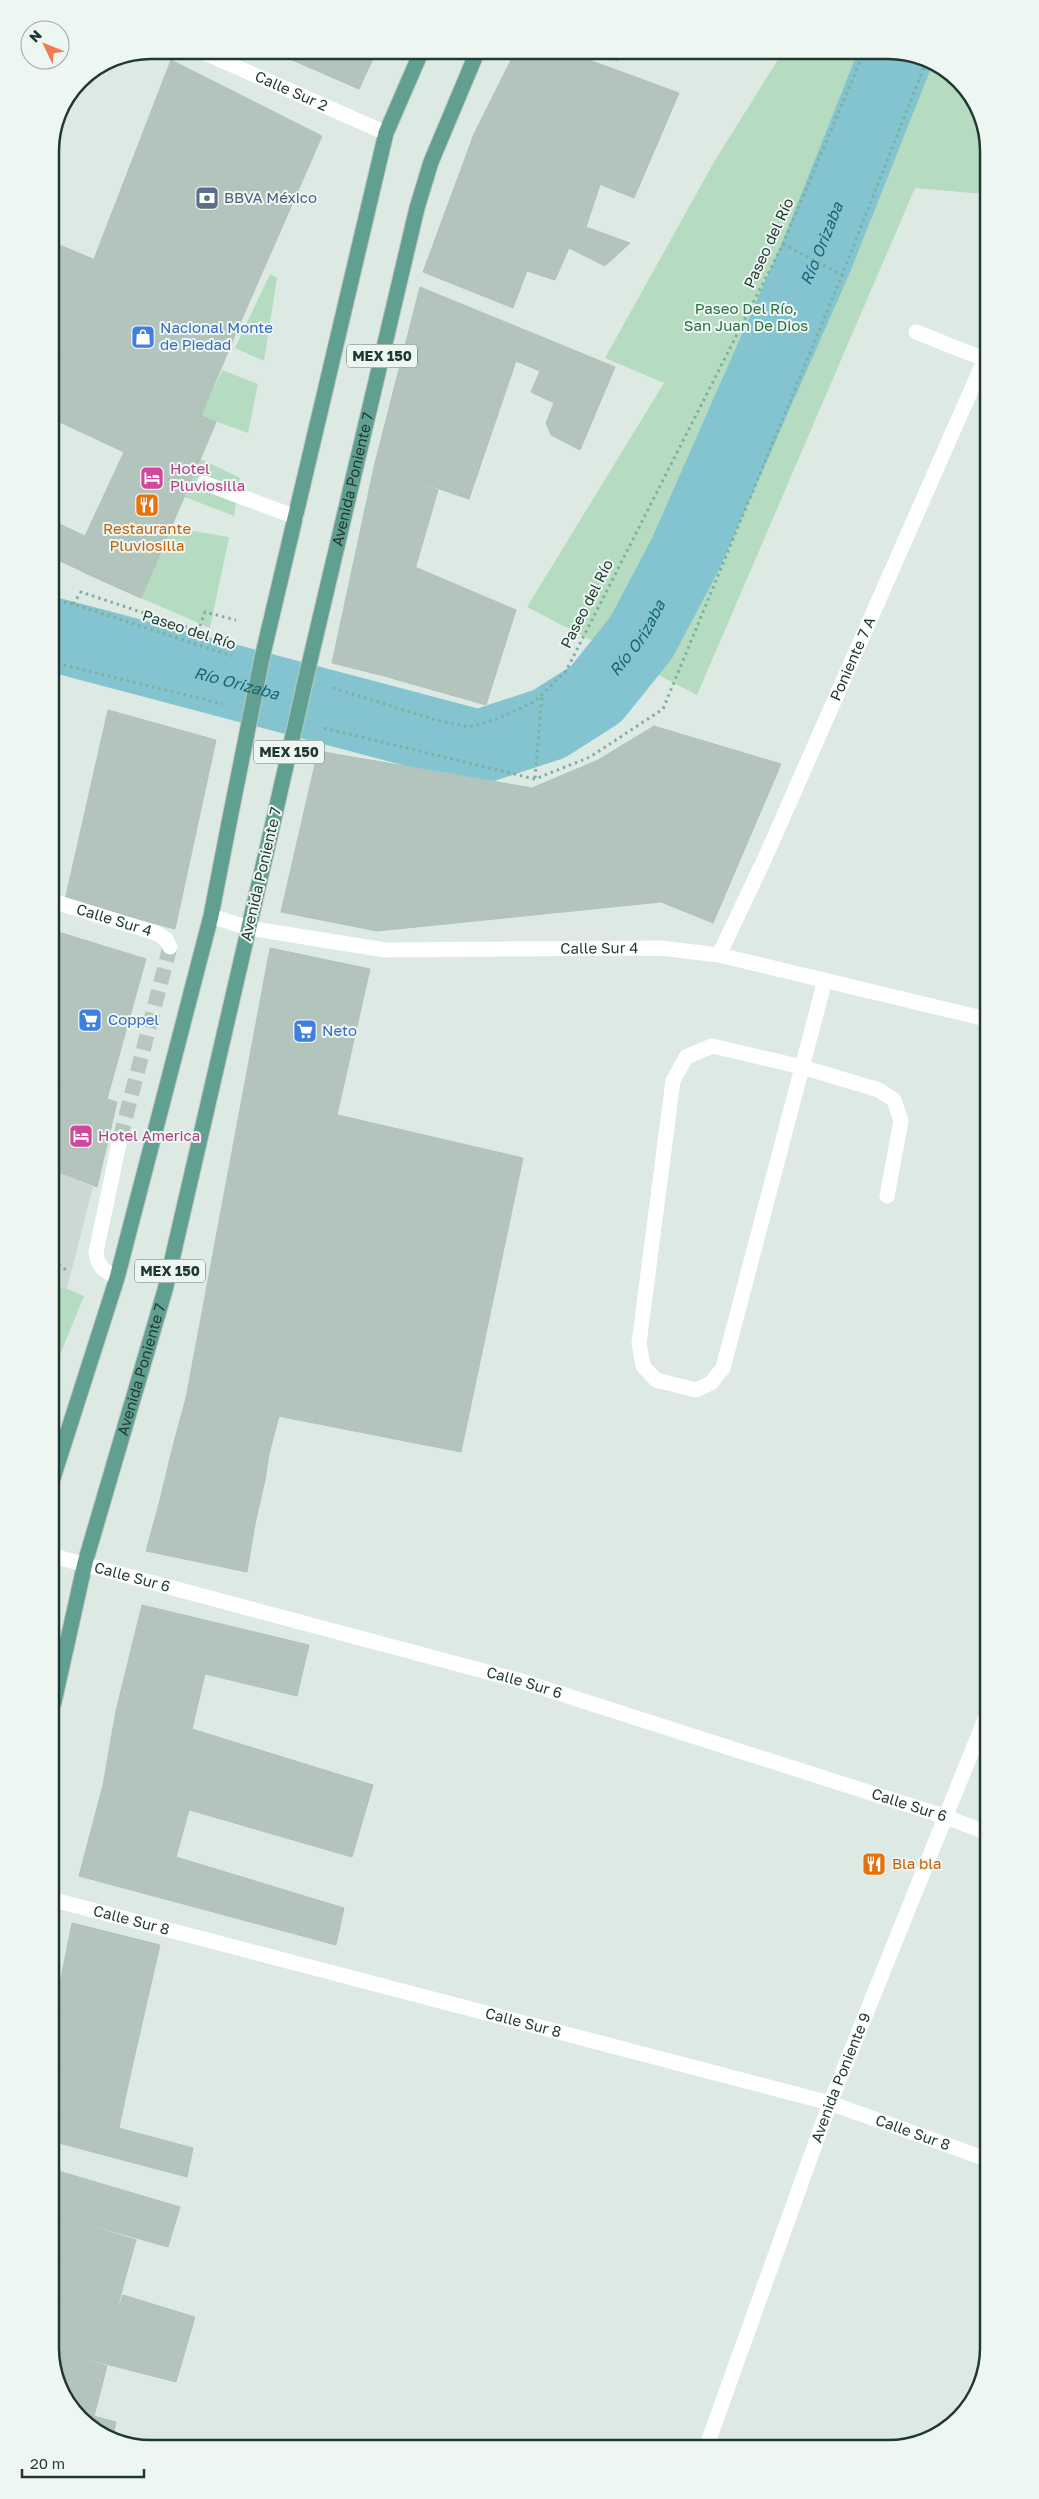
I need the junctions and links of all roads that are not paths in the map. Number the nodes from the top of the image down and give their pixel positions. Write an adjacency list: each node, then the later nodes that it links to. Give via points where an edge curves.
1 (218, 59): 4 (street, Calle Sur 2)
2 (418, 59): 4 (main road, MEX 150)
3 (474, 59): 12 (main road, Avenida Poniente 7 / MEX 150, bridge, via 432,162 417,208)
4 (386, 133): 9 (main road, MEX 150)
5 (916, 332): 6 (street)
6 (980, 358)
7 (980, 369): 14 (street, Poniente 7 A, via 765,858)
8 (204, 483): 9 (street)
9 (296, 517): 11 (main road, MEX 150, bridge, via 262,658)
10 (59, 903): 13 (street, Calle Sur 4, via 156,932 166,939)
11 (210, 916): 12 (street, Calle Sur 4); 20 (main road, MEX 150)
12 (249, 928): 14 (street, Calle Sur 4, via 385,950 660,948); 23 (main road, Avenida Poniente 7 / MEX 150, via 165,1290)
13 (170, 947)
14 (719, 955): 15 (street, Calle Sur 4)
15 (825, 980): 16 (street, Calle Sur 4); 17 (street)
16 (980, 1018)
17 (802, 1067): 17 (street, via 723,1368 711,1383 696,1390 656,1380 643,1366 639,1343 673,1081 686,1057 712,1046); 19 (street, via 879,1090 894,1100 901,1121)
18 (120, 1139): 20 (street, via 96,1252 102,1269)
19 (888, 1196)
20 (117, 1278): 21 (main road, MEX 150)
21 (59, 1459)
22 (59, 1557): 23 (street, Calle Sur 6)
23 (85, 1563): 24 (main road, Avenida Poniente 7 / MEX 150); 26 (street, Calle Sur 6, via 521,1681)
24 (59, 1680)
25 (980, 1734): 26 (street, Avenida Poniente 9)
26 (946, 1817): 27 (street, Calle Sur 6); 29 (street, Avenida Poniente 9)
27 (980, 1830)
28 (59, 1901): 29 (street, Calle Sur 8)
29 (830, 2103): 30 (street, Calle Sur 8); 31 (street, Avenida Poniente 9)
30 (980, 2157)
31 (709, 2440)

